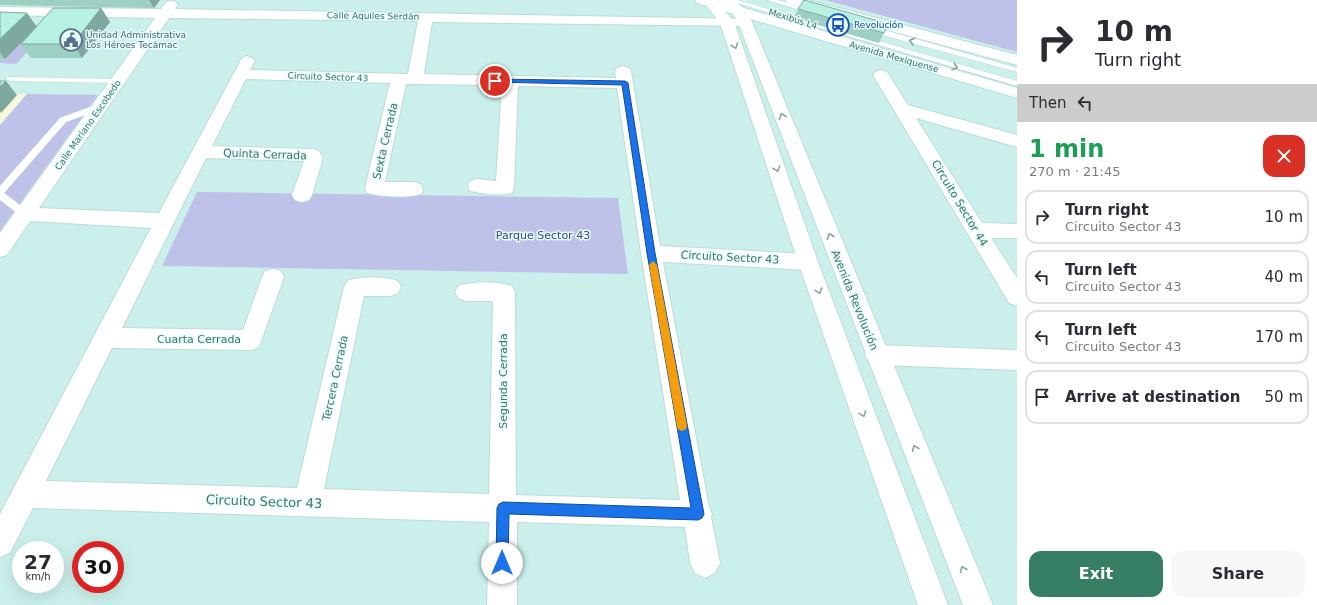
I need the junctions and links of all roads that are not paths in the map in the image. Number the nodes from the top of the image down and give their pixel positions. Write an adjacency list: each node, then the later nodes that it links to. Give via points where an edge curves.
1 (770, 0): 8 (lane, Mexibús L4, one-way to 1)
2 (792, 0): 7 (street)
3 (170, 7): 5 (street, Calle Aquiles Serdán); 6 (street, Calle Aquiles Serdán, via 387,11); 12 (street, Calle Mariano Escobedo)
4 (724, 7): 6 (street, Calle Aquiles Serdán); 14 (lane, Mexibús L4, one-way to 14); 15 (street, Avenida Mexiquense); 30 (street, one-way to 30); 36 (street, Avenida Revolución, one-way to 4)
5 (0, 11)
6 (426, 17): 11 (street)
7 (1017, 60)
8 (1017, 70)
9 (881, 75): 17 (street, Circuito Sector 44)
10 (10, 79): 12 (lane)
11 (407, 79): 13 (street, Circuito Sector 43); 19 (street, Circuito Sector 43, via 244,68); 21 (street, Sexta Cerrada, via 374,188)
12 (119, 80): 16 (street, Calle Mariano Escobedo)
13 (510, 81): 20 (street, via 505,188); 29 (street, Circuito Sector 43, via 624,77)
14 (1017, 84)
15 (1017, 93)
16 (101, 106): 22 (lane, via 63,120); 24 (street, Calle Mariano Escobedo)
17 (902, 109): 18 (street); 26 (street, Circuito Sector 44)
18 (1017, 141)
19 (200, 152): 23 (street, Quinta Cerrada, via 313,155); 25 (street, Circuito Sector 43)
20 (477, 186)
21 (414, 189)
22 (0, 194): 24 (lane)
23 (302, 195)
24 (25, 214): 25 (street); 28 (street, Calle Mariano Escobedo)
25 (165, 221): 35 (street, Circuito Sector 43)
26 (977, 230): 27 (street); 34 (street, Circuito Sector 44)
27 (1017, 231)
28 (0, 249)
29 (651, 253): 30 (street, Circuito Sector 43); 41 (street, Circuito Sector 43)
30 (808, 262): 45 (street, one-way to 45)
31 (274, 277): 35 (street, Cuarta Cerrada, via 251,340)
32 (390, 287): 39 (street, Tercera Cerrada, via 355,287)
33 (466, 292): 40 (street, Segunda Cerrada, via 504,292)
34 (1017, 297)
35 (105, 338): 38 (street, Circuito Sector 43)
36 (877, 355): 37 (street); 46 (street, Avenida Revolución, one-way to 36)
37 (1017, 360)
38 (25, 494): 39 (street, Circuito Sector 43); 42 (street, Circuito Sector 43)
39 (308, 502): 40 (street, Circuito Sector 43)
40 (503, 508): 41 (street, Circuito Sector 43); 44 (street)
41 (698, 514): 43 (street, Circuito Sector 43)
42 (0, 543)
43 (705, 563)
44 (502, 605)
45 (933, 605)
46 (978, 605)

